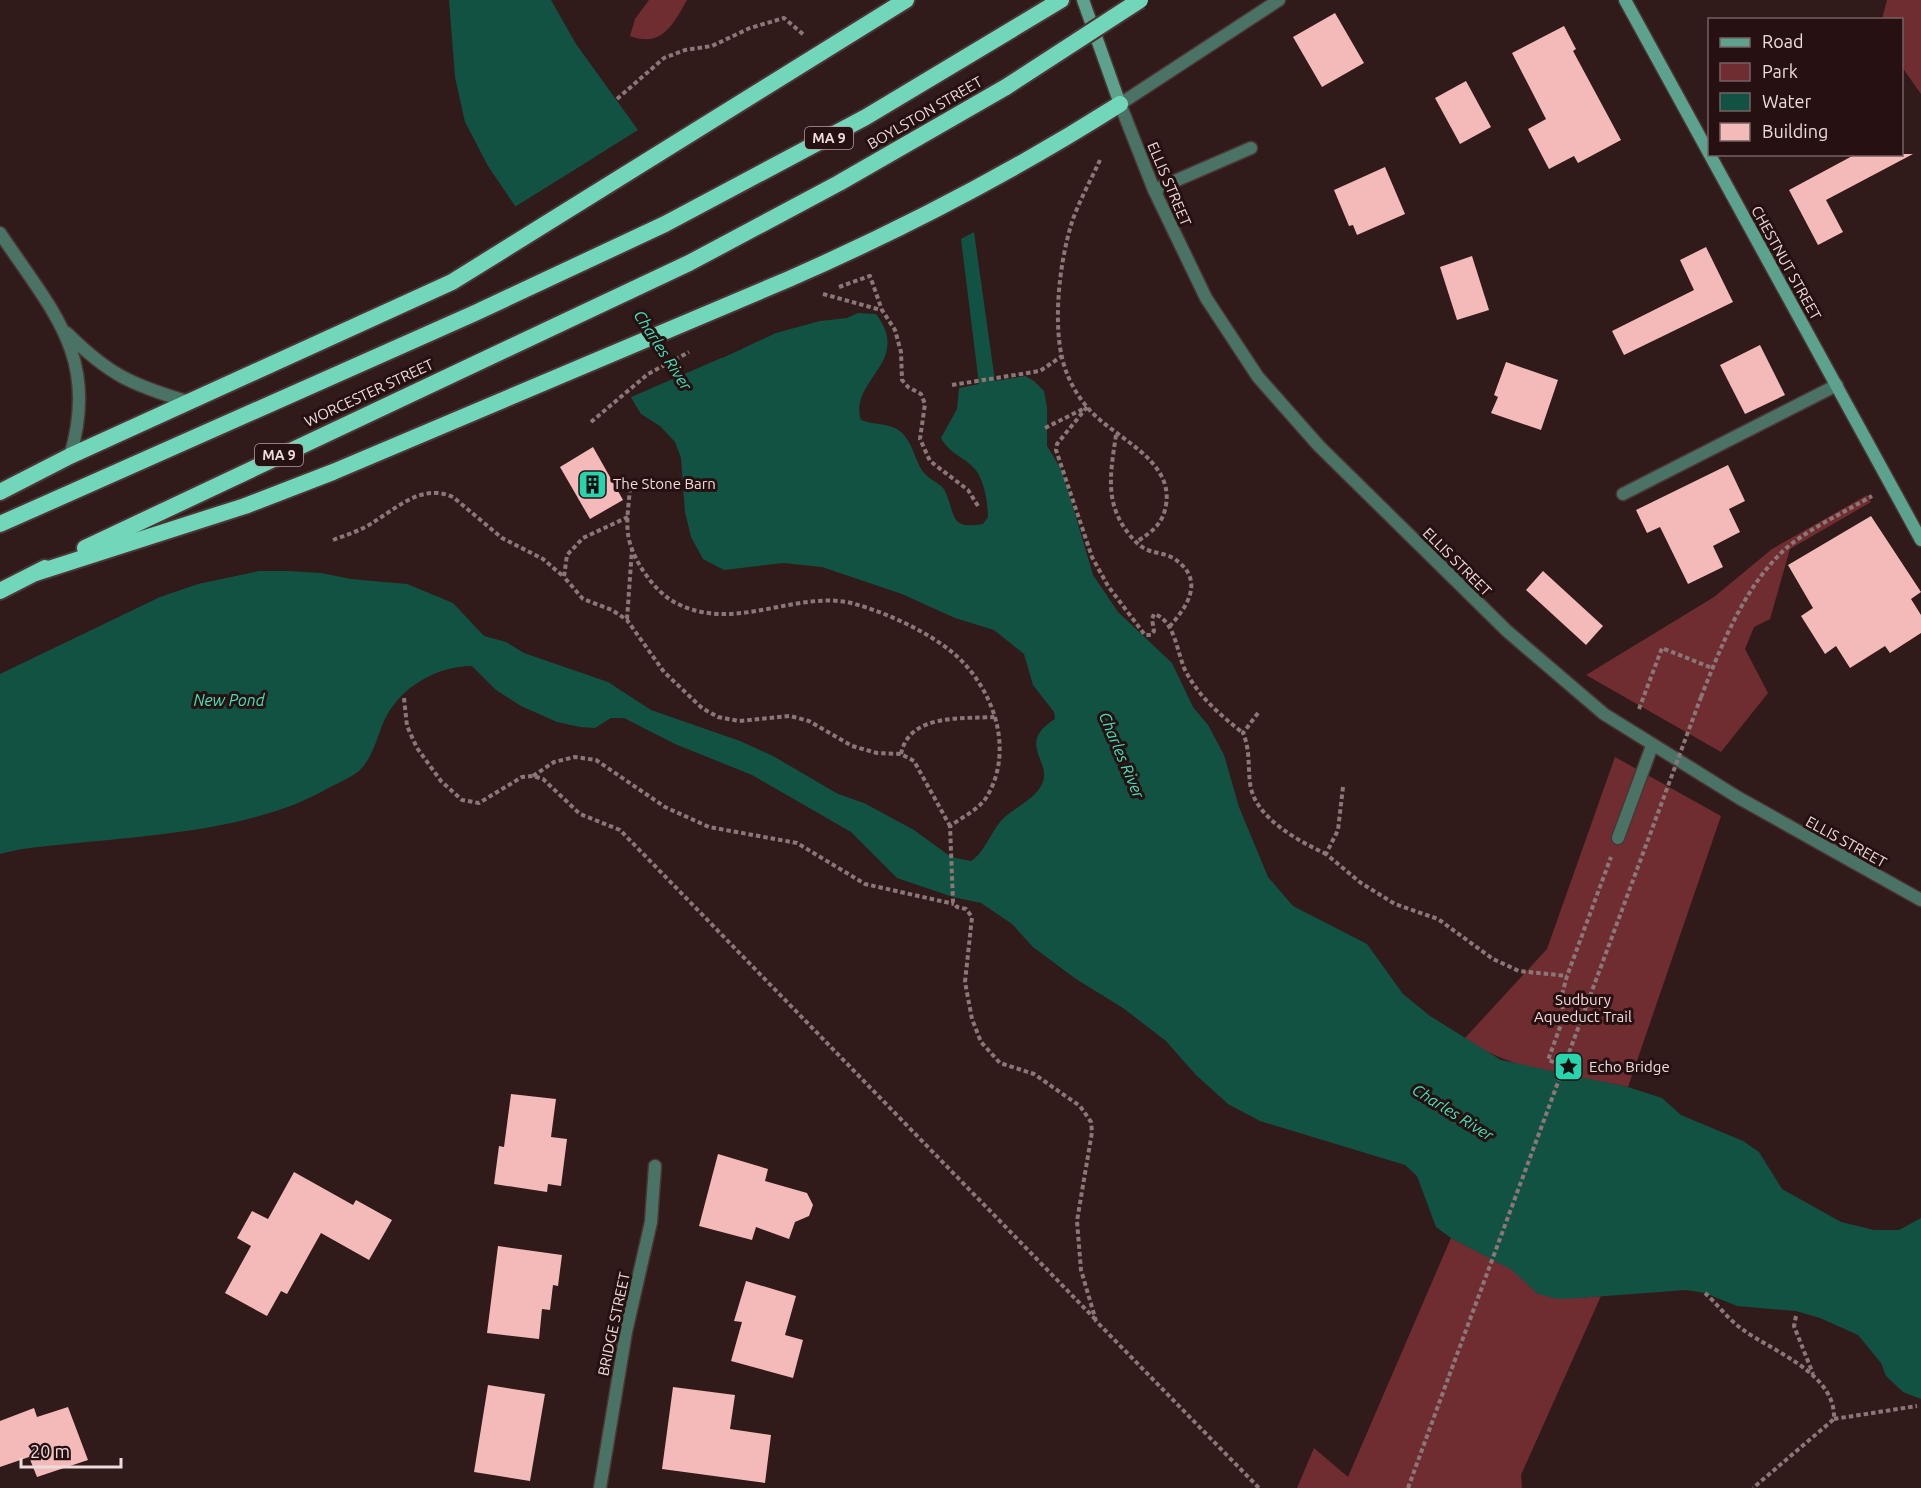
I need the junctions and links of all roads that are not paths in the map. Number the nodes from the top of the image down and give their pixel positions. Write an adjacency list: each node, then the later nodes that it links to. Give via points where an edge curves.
1 (906, 0): 17 (highway, via 452,282)
2 (1061, 0): 12 (highway, BOYLSTON STREET / MA 9, via 813,147)
3 (1083, 0): 7 (main road)
4 (1140, 0): 14 (highway, BOYLSTON STREET / MA 9, bridge, via 1006,87 829,189)
5 (1279, 0): 7 (street)
6 (1625, 0): 9 (main road, CHESTNUT STREET)
7 (1120, 104): 11 (street, ELLIS STREET); 23 (highway, via 901,226 718,310 278,493)
8 (1251, 148): 11 (street)
9 (1708, 151)
10 (1711, 156): 16 (main road, CHESTNUT STREET)
11 (1154, 190): 25 (street, ELLIS STREET, via 1206,298 1239,352 1276,400 1530,653 1595,708)
12 (665, 224): 21 (highway, WORCESTER STREET / MA 9)
13 (0, 233): 15 (street)
14 (689, 263): 23 (highway, WORCESTER STREET / MA 9)
15 (62, 327): 17 (street, via 107,369 138,385); 18 (street, via 73,350 81,394 78,432)
16 (1837, 385): 20 (street); 22 (main road, CHESTNUT STREET)
17 (189, 402): 18 (highway)
18 (70, 456): 19 (highway)
19 (0, 492)
20 (1623, 494)
21 (0, 524)
22 (1921, 540)
23 (36, 573): 24 (highway, WORCESTER STREET / MA 9)
24 (0, 591)
25 (1652, 746): 26 (street); 27 (street, ELLIS STREET)
26 (1618, 838)
27 (1921, 900)
28 (655, 1166): 29 (street, BRIDGE STREET, via 651,1222 626,1332)
29 (600, 1488)

